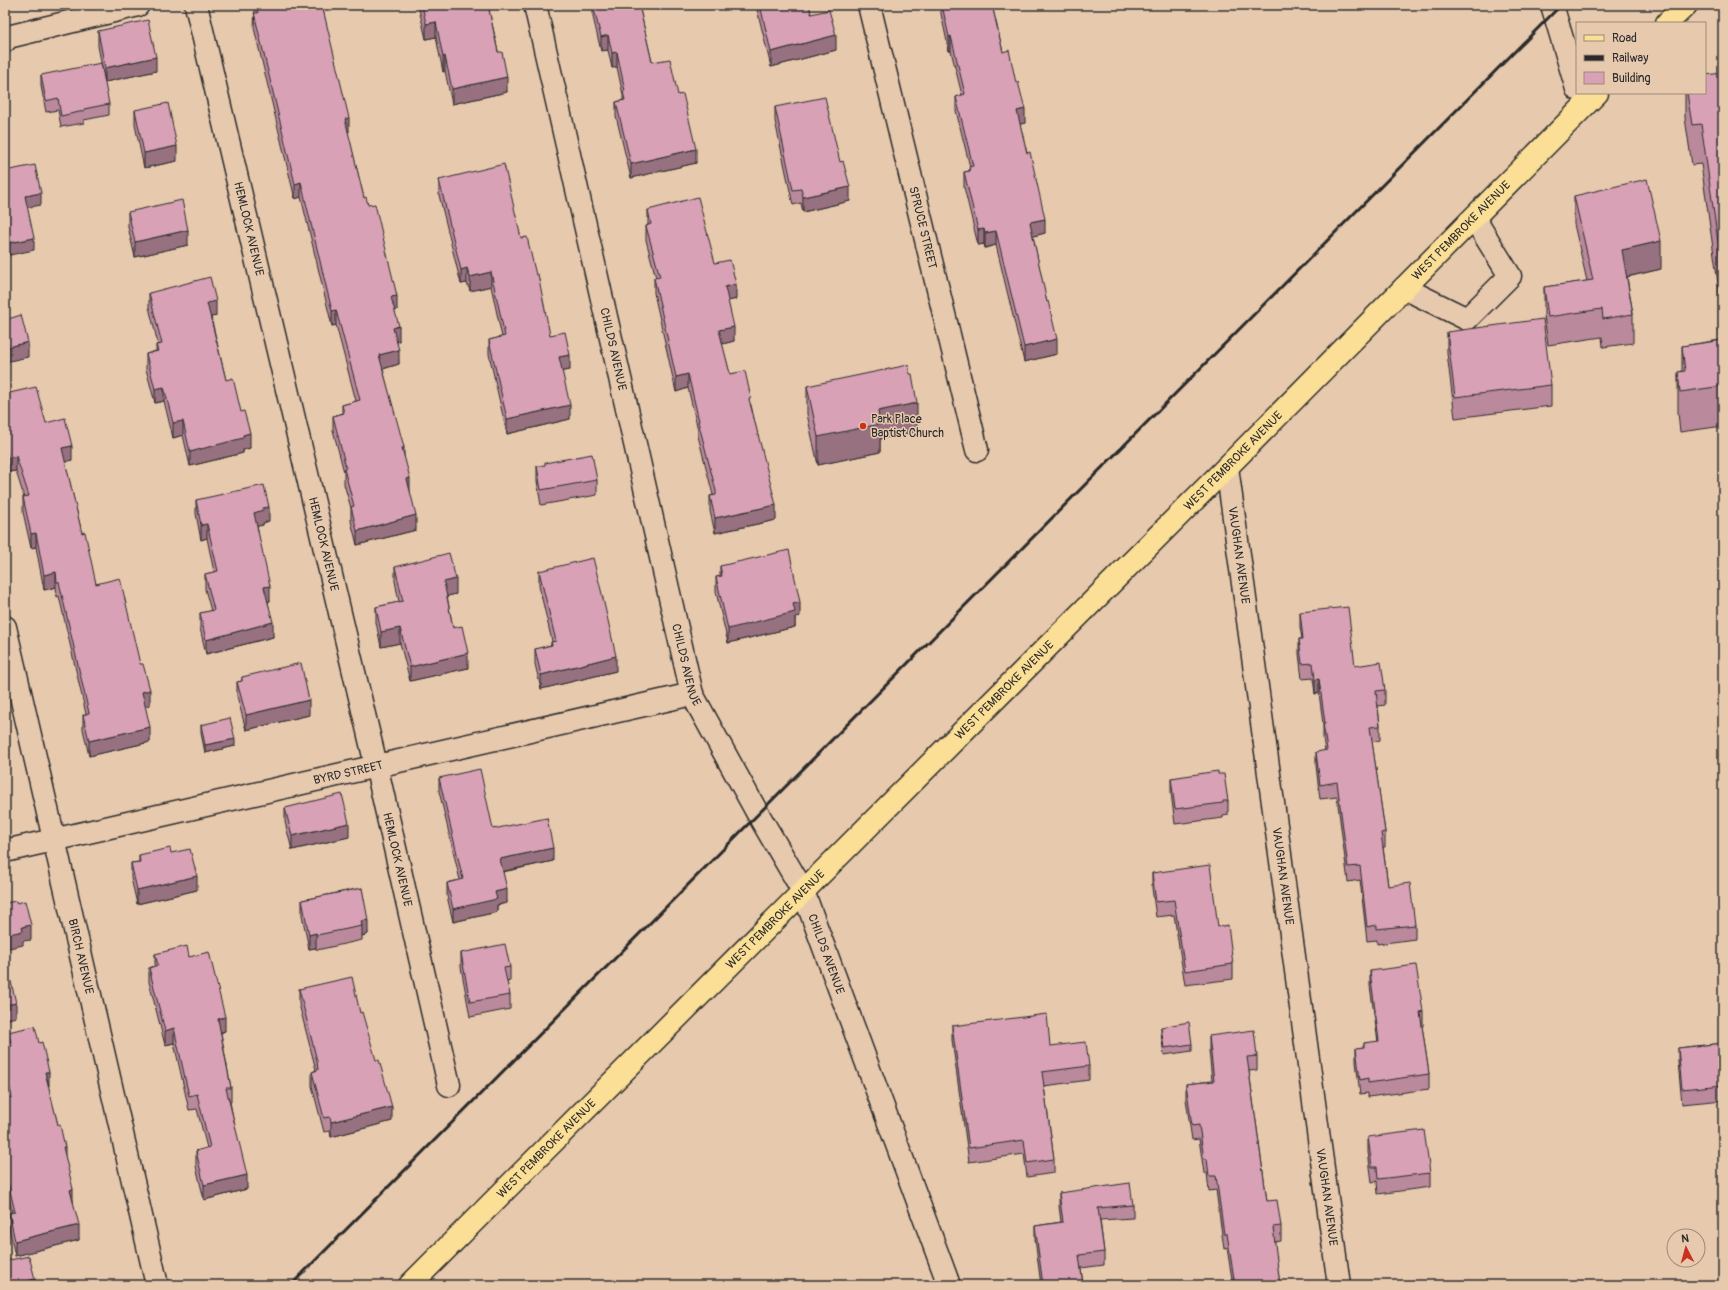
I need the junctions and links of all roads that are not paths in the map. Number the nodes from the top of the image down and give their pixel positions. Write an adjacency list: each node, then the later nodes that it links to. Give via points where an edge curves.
1 (138, 5): 8 (street)
2 (196, 5): 17 (street, HEMLOCK AVENUE)
3 (535, 5): 16 (street, CHILDS AVENUE)
4 (869, 5): 13 (street, SPRUCE STREET)
5 (1552, 5): 9 (street)
6 (1686, 5): 7 (main road)
7 (1669, 22)
8 (7, 39)
9 (1576, 73)
10 (1584, 96): 11 (main road, WEST PEMBROKE AVENUE)
11 (1474, 218): 12 (main road, WEST PEMBROKE AVENUE); 12 (street, via 1510,276 1467,319)
12 (1404, 288): 14 (main road, WEST PEMBROKE AVENUE)
13 (977, 450)
14 (1227, 467): 20 (main road, WEST PEMBROKE AVENUE); 25 (street, VAUGHAN AVENUE)
15 (5, 627): 18 (street, BIRCH AVENUE)
16 (692, 694): 17 (street, BYRD STREET); 20 (street, CHILDS AVENUE)
17 (376, 765): 18 (street, BYRD STREET); 21 (street, HEMLOCK AVENUE)
18 (55, 839): 19 (street, BYRD STREET); 22 (street, BIRCH AVENUE)
19 (5, 851)
20 (803, 891): 23 (main road, WEST PEMBROKE AVENUE); 24 (street, CHILDS AVENUE)
21 (449, 1085)
22 (157, 1285)
23 (410, 1285)
24 (949, 1285)
25 (1339, 1285)

